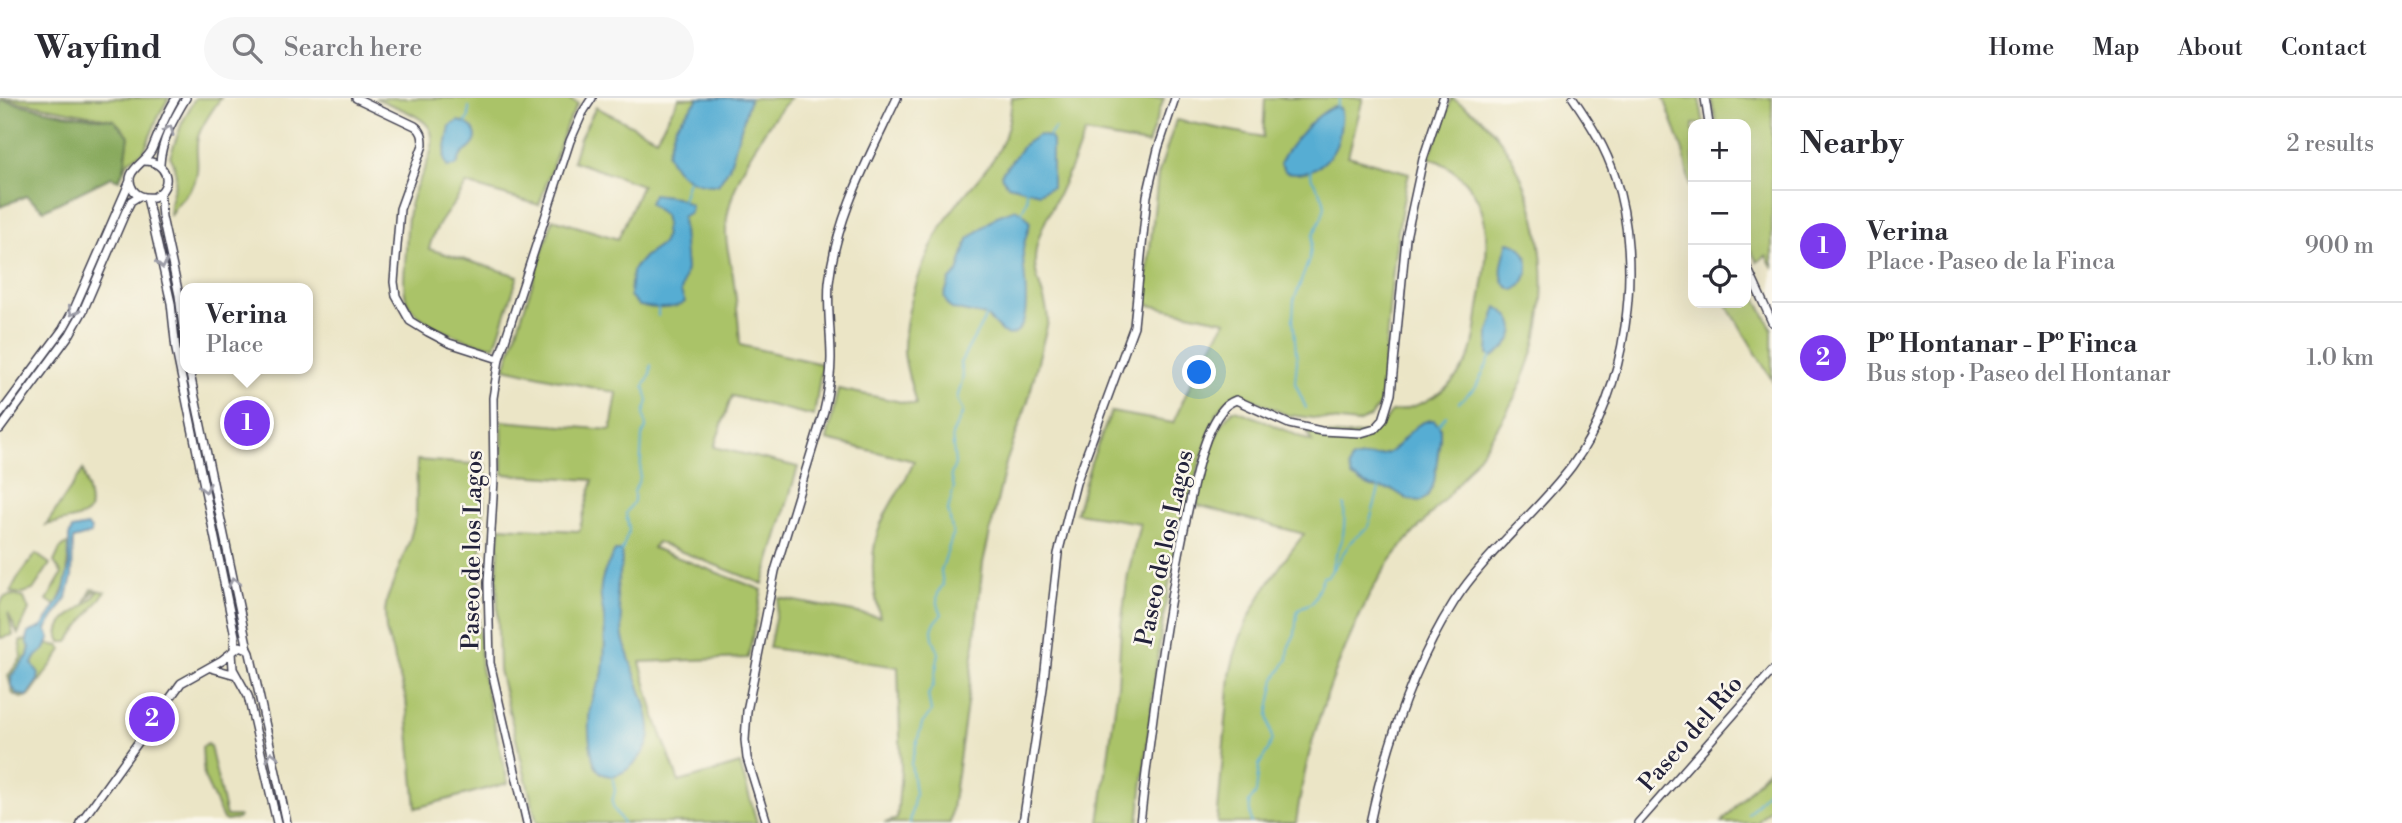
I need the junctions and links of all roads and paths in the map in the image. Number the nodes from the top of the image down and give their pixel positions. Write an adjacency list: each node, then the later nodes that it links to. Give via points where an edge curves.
1 (176, 98): 11 (street)
2 (186, 98): 12 (street, one-way to 2, via 160,151)
3 (356, 98): 19 (street, via 415,125 423,138 400,209 394,282 400,306 410,321 438,338)
4 (592, 98): 19 (street, Paseo de los Lagos, via 570,141)
5 (897, 98): 35 (street, via 852,195 834,250 828,390 778,561 750,694 746,749)
6 (1175, 98): 36 (street, via 1147,195 1134,326 1076,483 1058,554)
7 (1443, 98): 37 (street, Paseo de los Lagos, via 1423,159 1406,238 1391,394 1383,420 1375,429 1361,433 1321,431 1289,424 1236,401 1223,409 1208,439 1176,570)
8 (1573, 98): 38 (street, via 1607,156 1627,228 1627,303 1612,380 1596,426 1574,463 1477,571 1440,625 1396,728)
9 (1705, 98): 10 (street)
10 (1708, 119)
11 (144, 161): 12 (street); 13 (street, via 131,172)
12 (160, 164): 14 (street, via 167,179)
13 (130, 181): 15 (street); 23 (street, one-way to 23, via 69,318)
14 (160, 194): 15 (street); 17 (street)
15 (143, 197): 20 (street, one-way to 20, via 171,303); 24 (street, via 131,201 70,334)
16 (1751, 276): 18 (street)
17 (180, 303)
18 (1772, 322)
19 (499, 359): 34 (street, Paseo de los Lagos, via 493,398 490,663)
20 (180, 372)
21 (180, 374): 26 (street, one-way to 26, via 232,617)
22 (190, 374): 25 (street, one-way to 22)
23 (0, 414)
24 (0, 429)
25 (248, 649): 26 (street, via 240,646); 29 (street)
26 (233, 650): 27 (street); 30 (street, via 231,662)
27 (210, 668): 30 (street); 31 (street, via 181,683)
28 (1772, 671): 39 (street, Paseo del Río)
29 (253, 675): 30 (street, via 247,680); 33 (street, one-way to 29)
30 (238, 677): 32 (street, via 248,696)
31 (80, 823)
32 (277, 823)
33 (287, 823)
34 (527, 823)
35 (767, 823)
36 (1023, 823)
37 (1140, 823)
38 (1370, 823)
39 (1639, 823)

